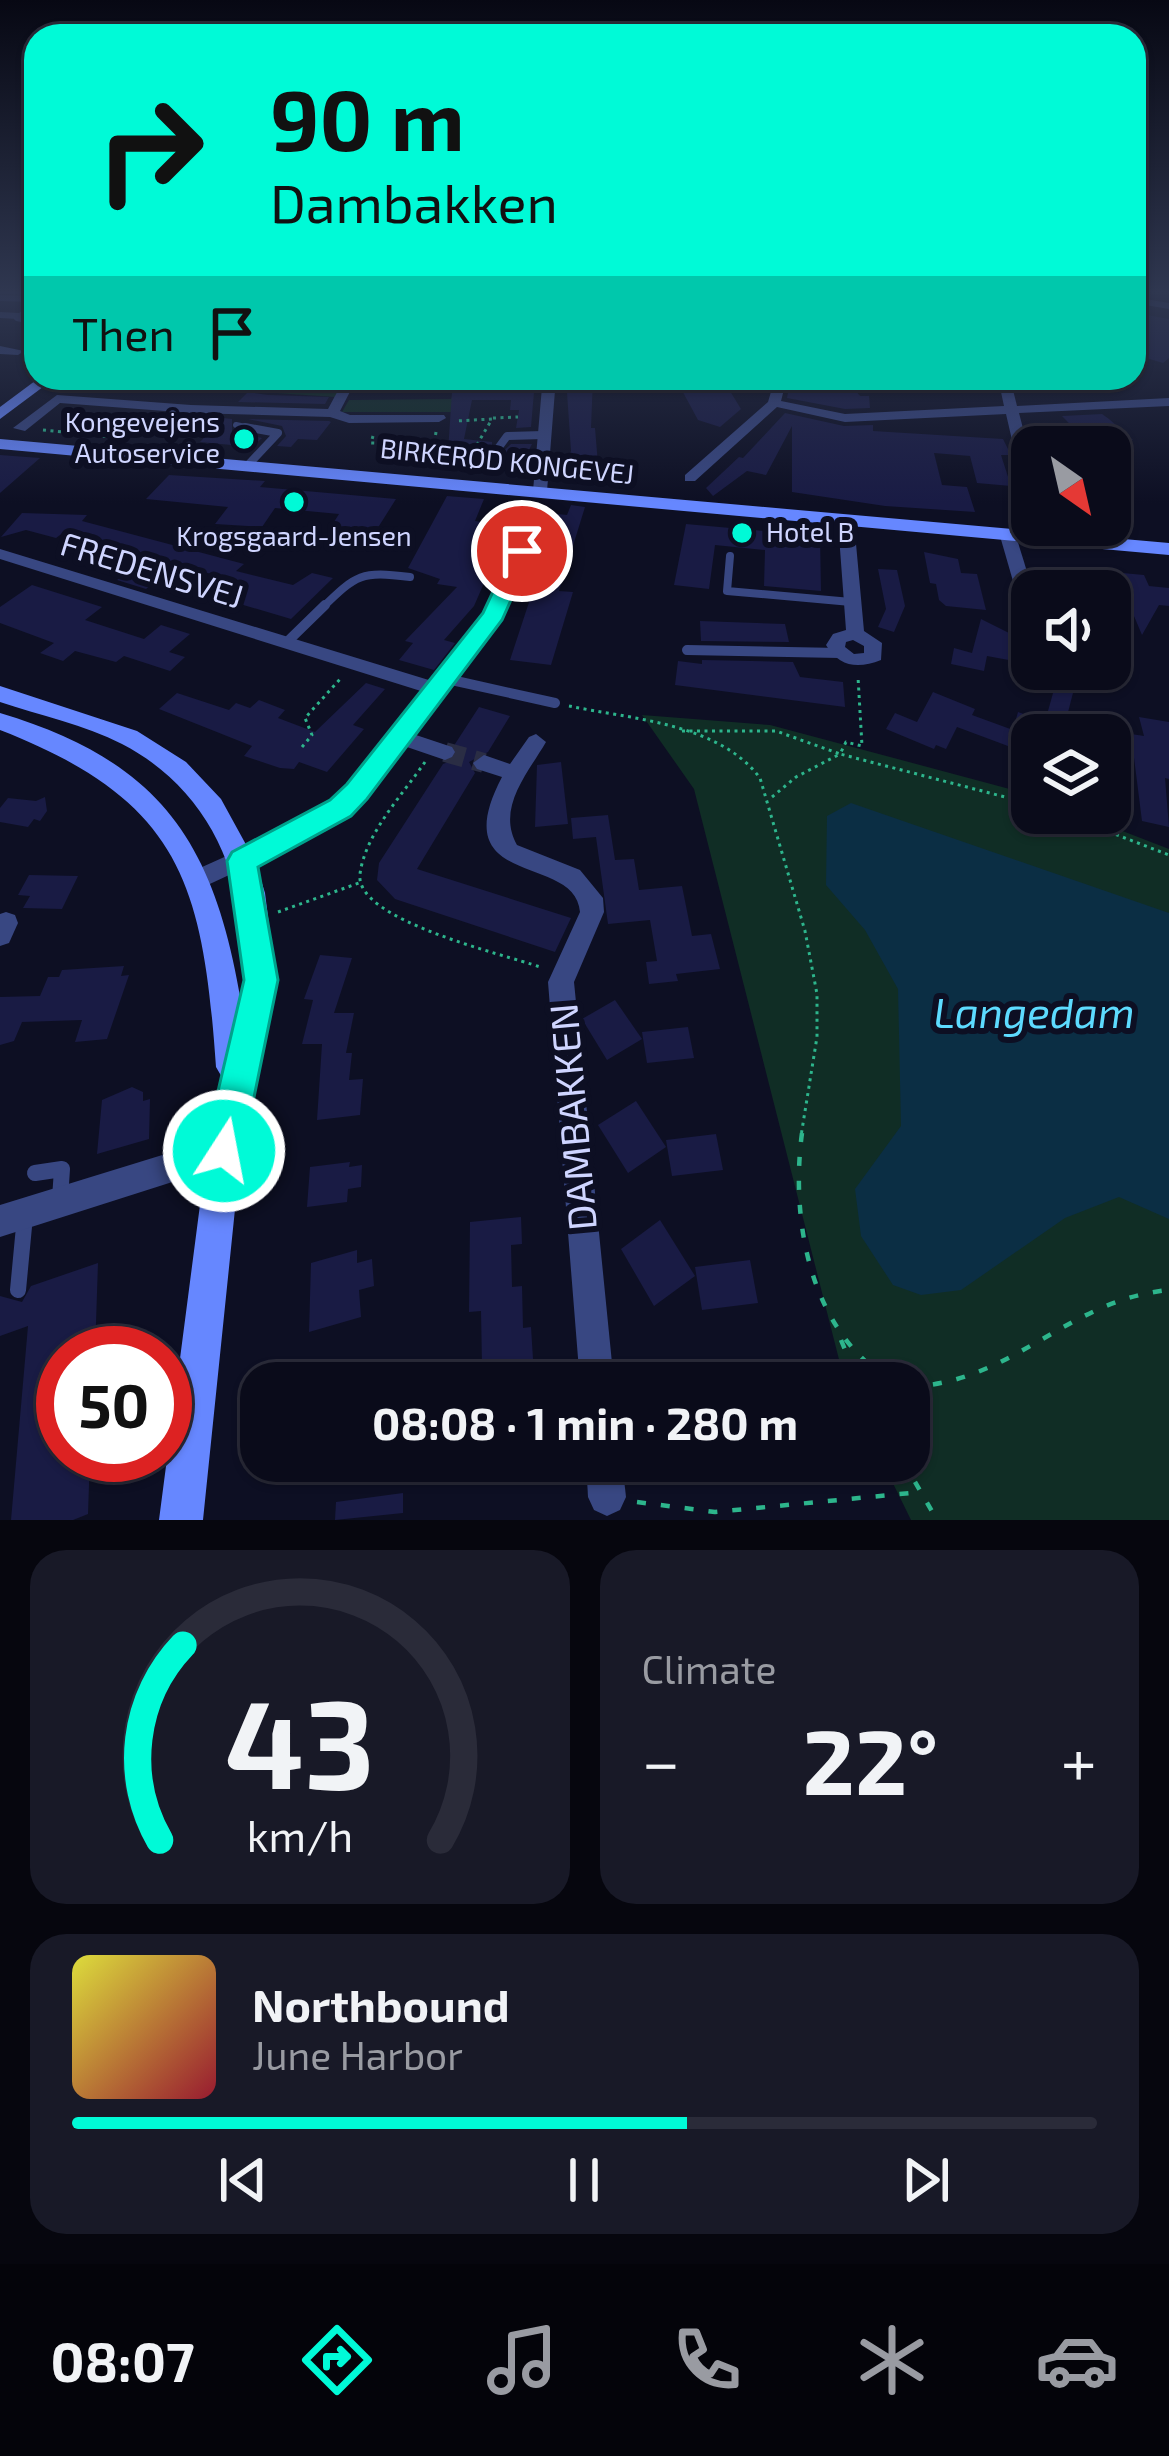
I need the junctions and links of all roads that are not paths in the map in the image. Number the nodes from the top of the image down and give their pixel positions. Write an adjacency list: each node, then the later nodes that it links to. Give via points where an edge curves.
1 (32, 390): 10 (main road)
2 (344, 390): 9 (street)
3 (549, 390): 15 (street)
4 (778, 390): 7 (street)
5 (1007, 390): 8 (street)
6 (1169, 402): 8 (street)
7 (774, 403): 8 (street, via 845,418); 19 (street)
8 (1013, 410): 13 (street)
9 (332, 413): 11 (street); 14 (street, via 58,399)
10 (0, 414)
11 (438, 422)
12 (236, 425): 18 (lane, via 278,433)
13 (1017, 426)
14 (20, 428)
15 (543, 435): 17 (lane, via 507,436); 20 (street)
16 (0, 444): 18 (main road, BIRKERØD KONGEVEJ)
17 (499, 447)
18 (248, 465): 20 (main road, BIRKERØD KONGEVEJ)
19 (690, 478)
20 (540, 491): 22 (main road, BIRKERØD KONGEVEJ)
21 (536, 515): 36 (street, via 494,615)
22 (846, 522): 23 (main road, BIRKERØD KONGEVEJ); 31 (street)
23 (1008, 536): 24 (main road, BIRKERØD KONGEVEJ); 29 (street)
24 (1011, 536)
25 (1131, 544): 26 (main road, BIRKERØD KONGEVEJ)
26 (1169, 549)
27 (0, 554): 33 (street, FREDENSVEJ)
28 (730, 556): 31 (lane, via 728,591)
29 (1018, 570)
30 (410, 577): 33 (lane, via 368,572 352,579)
31 (851, 602): 32 (street)
32 (855, 634): 35 (street, via 835,645); 35 (street, via 876,652)
33 (286, 643): 36 (street, FREDENSVEJ)
34 (687, 650): 35 (lane)
35 (848, 657)
36 (443, 684): 38 (lane); 40 (street)
37 (0, 694): 45 (main road, via 129,737 177,768 212,806)
38 (555, 703)
39 (0, 721): 46 (main road, via 61,740 134,787)
40 (403, 738): 42 (street); 45 (street, via 340,808)
41 (536, 742): 44 (street, DAMBAKKEN)
42 (439, 751)
43 (484, 764): 44 (street)
44 (516, 774): 53 (street, DAMBAKKEN, via 498,808 499,838 525,861 572,877 591,898 561,982)
45 (242, 861): 46 (street); 47 (main road, via 261,980)
46 (199, 879): 47 (main road, via 227,989)
47 (234, 1099): 48 (main road)
48 (224, 1151): 50 (street); 54 (main road)
49 (35, 1173): 50 (lane, via 62,1169)
50 (60, 1202): 51 (street)
51 (13, 1217): 52 (lane)
52 (18, 1290)
53 (595, 1362)
54 (181, 1520)

